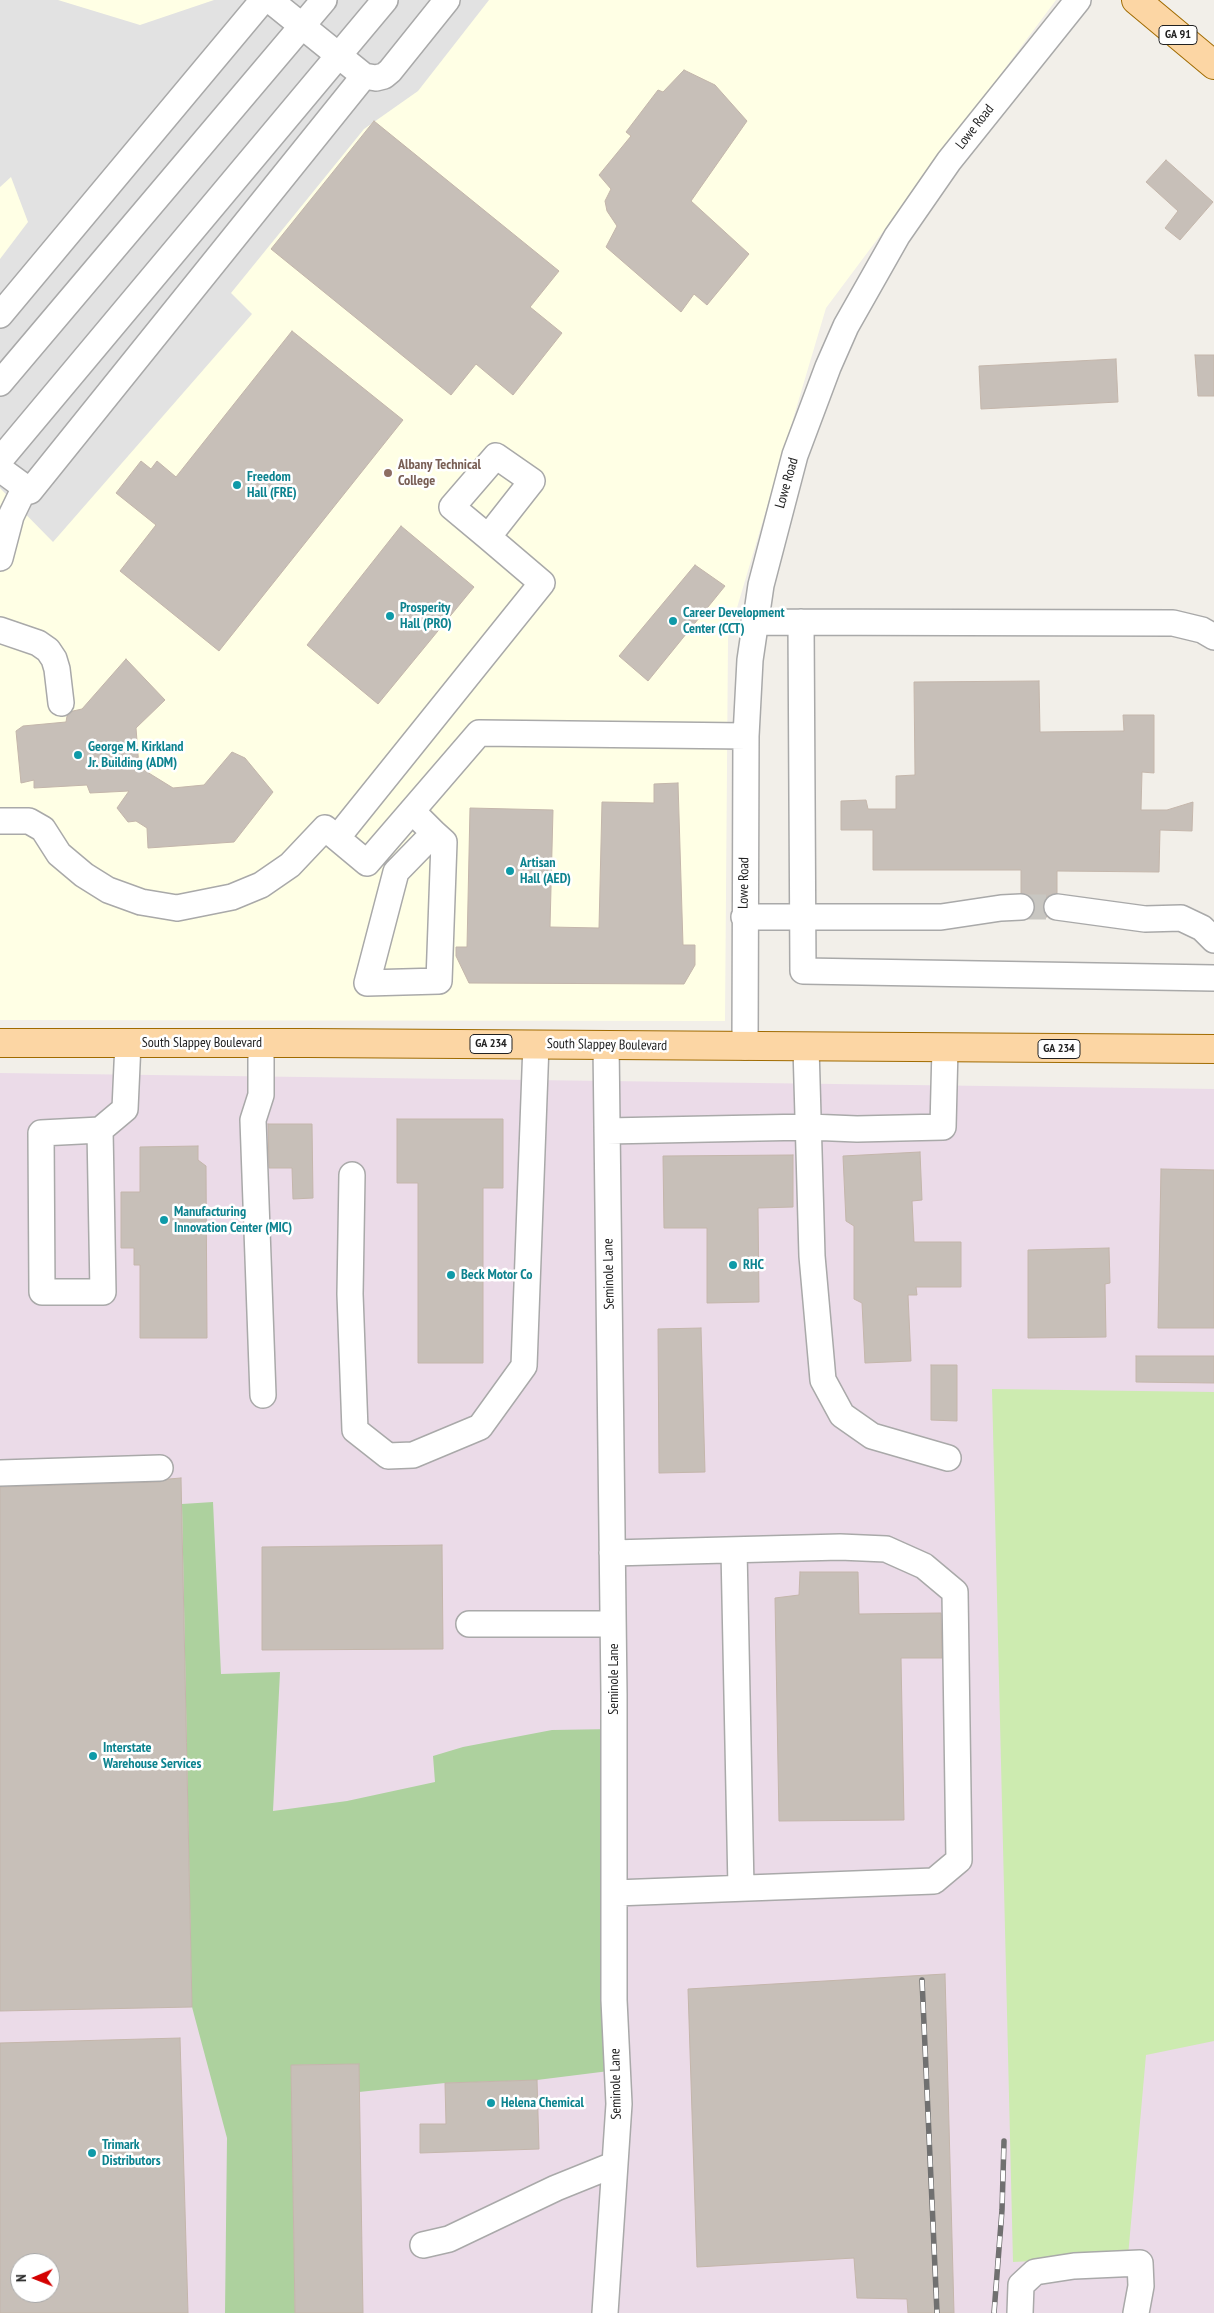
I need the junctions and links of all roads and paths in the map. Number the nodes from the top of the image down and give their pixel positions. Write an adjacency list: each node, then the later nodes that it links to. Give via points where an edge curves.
1 (263, 0): 12 (street)
2 (270, 0): 8 (street)
3 (324, 0): 8 (street)
4 (385, 0): 9 (street)
5 (447, 0): 11 (street, via 390,71 376,78)
6 (1078, 0): 19 (street, Lowe Road, via 944,168 870,280 828,367 795,455 769,548)
7 (1136, 0): 10 (main road, GA 91)
8 (302, 26): 9 (street); 13 (street)
9 (338, 55): 11 (street); 14 (street)
10 (1214, 65)
11 (364, 76): 16 (street, via 30,491)
12 (0, 315)
13 (0, 383)
14 (0, 460)
15 (0, 469): 16 (street)
16 (25, 487): 18 (street, via 11,516)
17 (488, 537): 28 (street, via 542,582)
18 (0, 558)
19 (754, 622): 20 (street); 24 (street, Lowe Road, via 746,698)
20 (801, 622): 22 (street, via 1173,623 1202,630); 31 (street)
21 (0, 630): 23 (street, via 38,643 48,650 57,669)
22 (1214, 638)
23 (61, 703)
24 (746, 736): 25 (street, via 479,732); 32 (street, Lowe Road)
25 (412, 811): 27 (street); 28 (street, via 368,862)
26 (0, 821): 28 (street, via 29,821 44,829 59,854 108,890 141,902 177,908 232,897 262,885 290,865 325,828)
27 (434, 833): 27 (street, via 444,842 439,981 368,983 396,872)
28 (337, 838)
29 (1021, 907): 31 (street, via 941,916)
30 (1057, 907): 33 (street, via 1145,919 1181,918 1202,928)
31 (802, 916): 32 (street); 34 (street, via 803,971)
32 (744, 917): 40 (street, Lowe Road)
33 (1214, 940)
34 (1214, 978)
35 (0, 1043): 36 (main road, South Slappey Boulevard / GA 234)
36 (128, 1043): 37 (main road, South Slappey Boulevard / GA 234); 45 (street, via 125,1109)
37 (261, 1043): 38 (main road, South Slappey Boulevard / GA 234); 48 (street, via 261,1095 253,1120)
38 (536, 1044): 39 (main road, South Slappey Boulevard / GA 234); 47 (street, via 524,1366 480,1427 413,1455 388,1456 355,1430 350,1294)
39 (606, 1044): 40 (main road, South Slappey Boulevard / GA 234); 46 (street, Seminole Lane)
40 (745, 1047): 41 (main road, South Slappey Boulevard / GA 234)
41 (806, 1048): 42 (main road, South Slappey Boulevard / GA 234); 44 (street)
42 (945, 1048): 43 (main road, South Slappey Boulevard / GA 234); 44 (street, via 944,1127)
43 (1214, 1049)
44 (809, 1127): 46 (street); 49 (street, via 812,1256 824,1380 842,1415 872,1436)
45 (100, 1130): 45 (street, via 41,1134 42,1292 103,1292)
46 (607, 1131): 53 (street, Seminole Lane)
47 (352, 1175)
48 (263, 1395)
49 (948, 1458)
50 (160, 1468): 51 (street)
51 (0, 1473)
52 (734, 1550): 53 (street); 56 (street); 56 (street, via 886,1549 924,1566 955,1592 959,1860 934,1881)
53 (612, 1553): 55 (street, Seminole Lane)
54 (469, 1624): 55 (street)
55 (613, 1624): 57 (street, Seminole Lane)
56 (741, 1888): 57 (street)
57 (615, 1893): 58 (street, Seminole Lane, via 614,2000 618,2104)
58 (613, 2165): 59 (street, via 449,2239); 60 (street, Seminole Lane)
59 (423, 2245)
60 (605, 2313)
61 (1020, 2313): 62 (street, via 1021,2285 1035,2272 1074,2266 1140,2263 1141,2286)
62 (1136, 2313)

